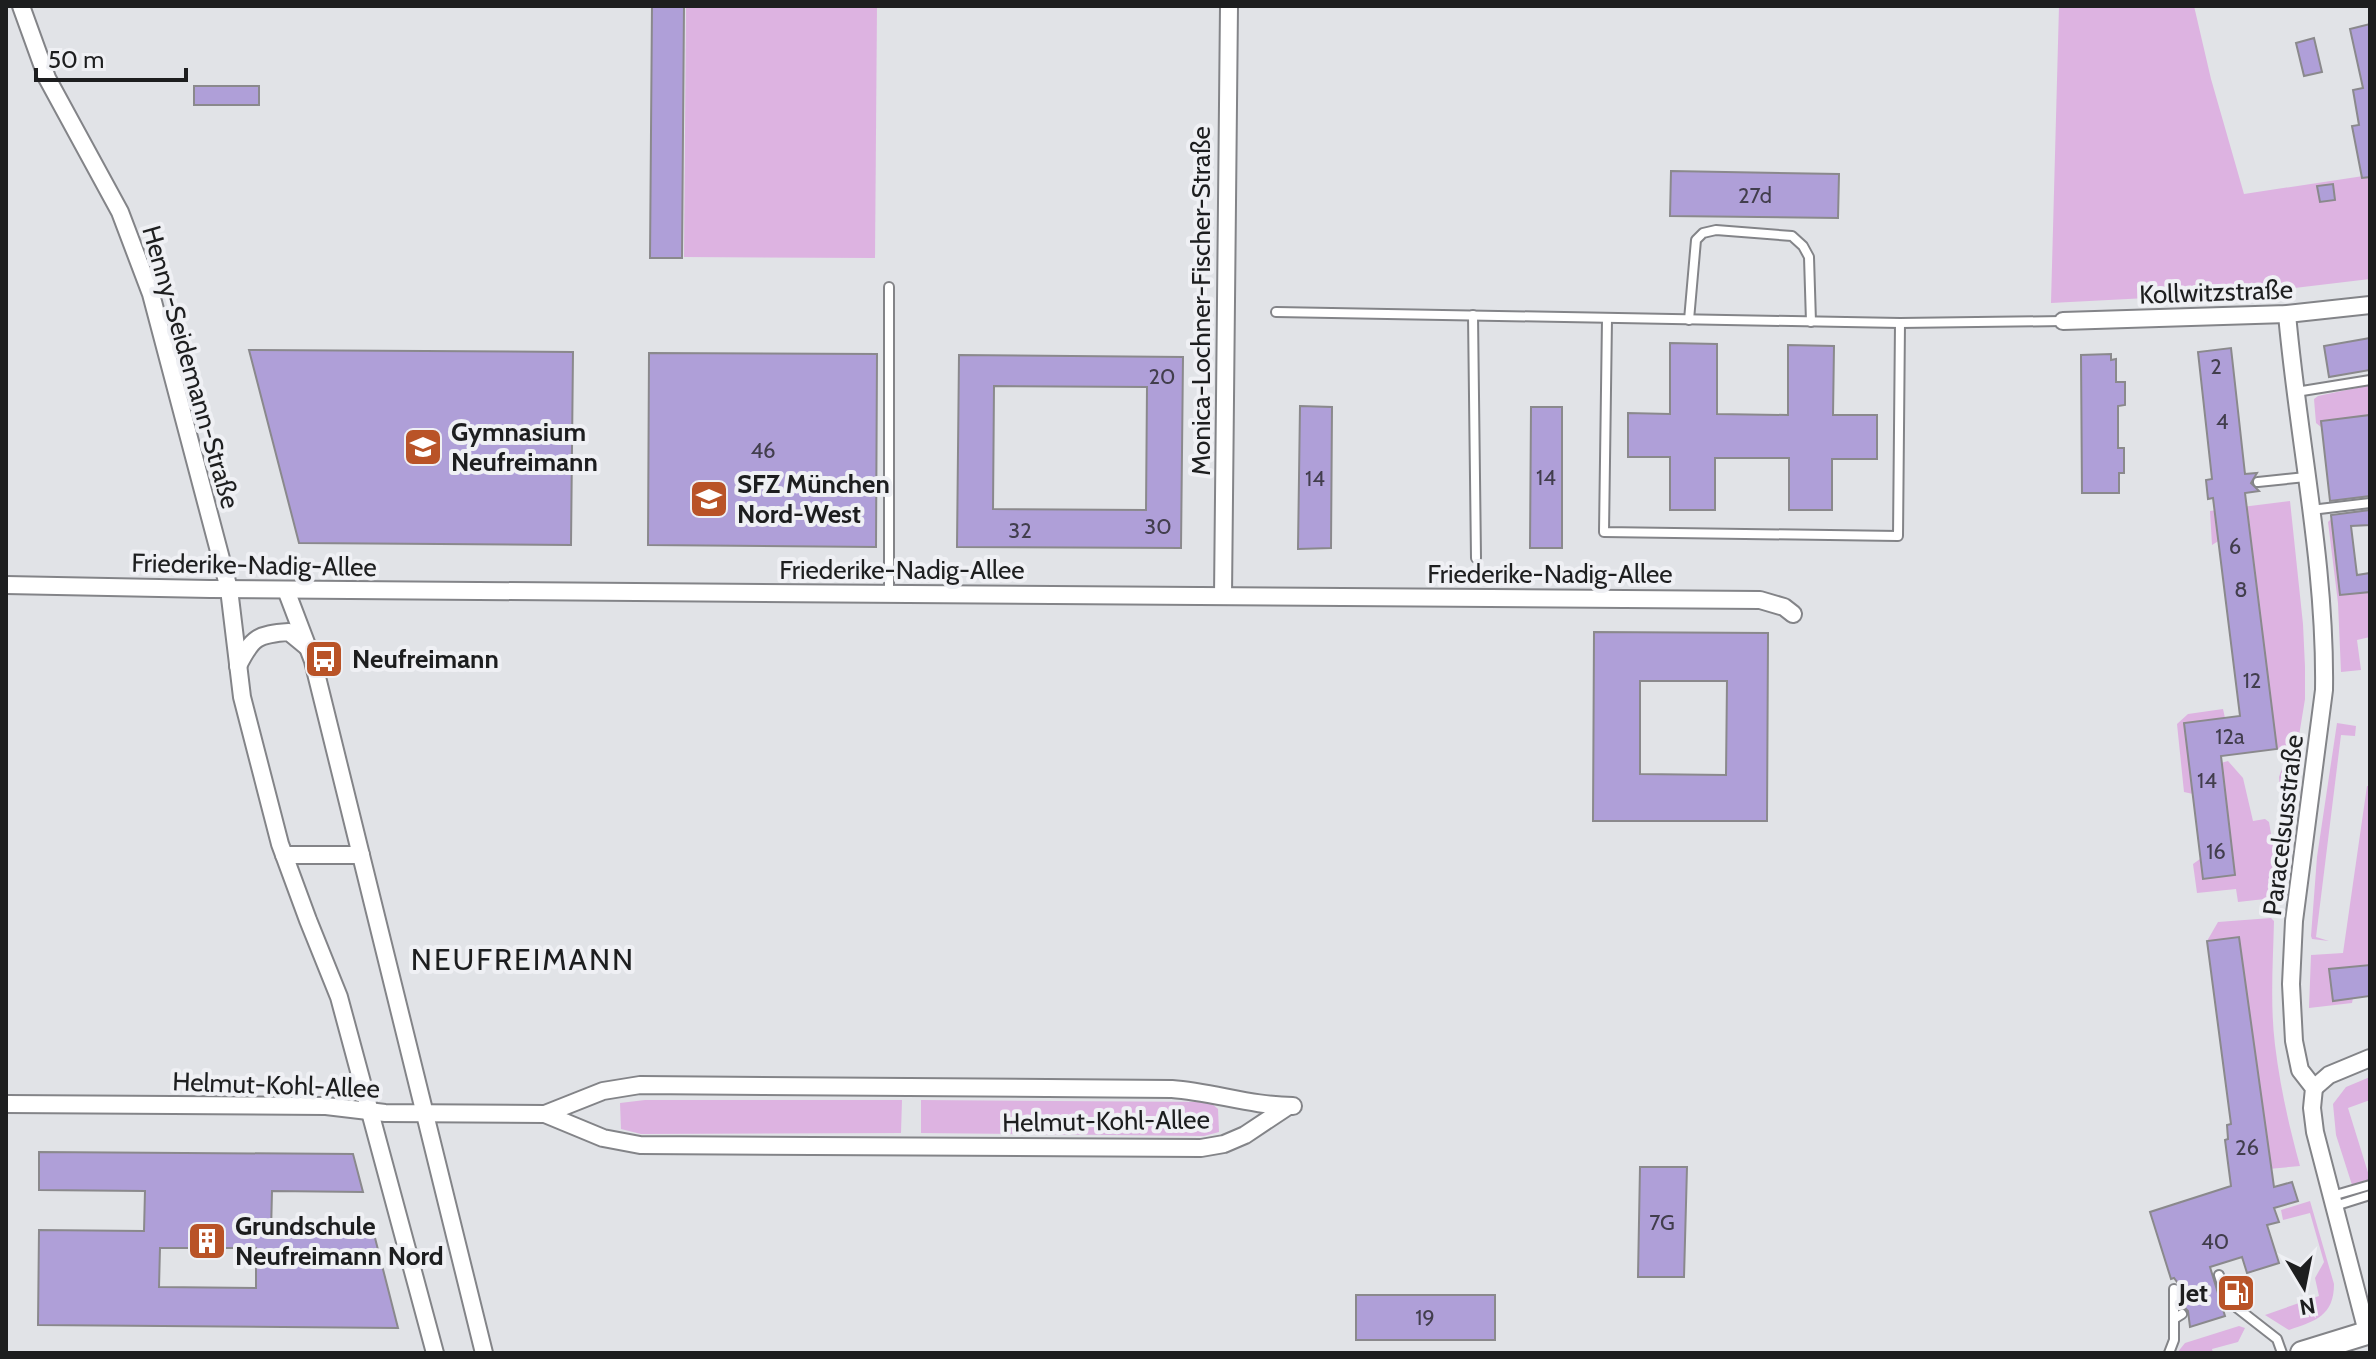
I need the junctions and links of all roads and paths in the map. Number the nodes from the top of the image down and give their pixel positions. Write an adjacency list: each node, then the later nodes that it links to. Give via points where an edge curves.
1 (21, 6): 21 (street, Henny-Seidemann-Straße, via 47,78 113,199 141,265)
2 (1229, 6): 24 (street, Monica-Lochner-Fischer-Straße)
3 (889, 287): 23 (lane)
4 (2370, 305): 6 (street, Kollwitzstraße)
5 (1276, 312): 7 (lane)
6 (2287, 314): 10 (street, Kollwitzstraße); 14 (street, Paracelsusstraße)
7 (1473, 315): 8 (lane); 19 (lane)
8 (1607, 319): 9 (lane); 12 (lane, via 1604,532 1898,536)
9 (1689, 320): 11 (lane); 11 (lane, via 1696,240 1716,230 1792,236 1803,246 1809,257)
10 (2063, 321): 12 (lane)
11 (1811, 322): 12 (lane)
12 (1900, 323)
13 (2370, 380): 14 (lane)
14 (2296, 392): 15 (street, Paracelsusstraße)
15 (2306, 477): 16 (lane); 18 (street, Paracelsusstraße)
16 (2258, 482)
17 (2370, 503): 18 (lane)
18 (2311, 510): 31 (street, Paracelsusstraße, via 2324,690 2294,921 2291,984 2300,1070)
19 (1476, 558)
20 (6, 585): 21 (street, Friederike-Nadig-Allee)
21 (229, 589): 22 (street, Friederike-Nadig-Allee); 27 (street, Henny-Seidemann-Straße)
22 (286, 590): 23 (street, Friederike-Nadig-Allee); 26 (street)
23 (889, 594): 24 (street, Friederike-Nadig-Allee)
24 (1223, 596): 25 (street, Friederike-Nadig-Allee, via 1760,600)
25 (1793, 614)
26 (307, 647): 27 (street, via 289,632 262,635 249,643); 29 (street)
27 (238, 666): 28 (street, Henny-Seidemann-Straße)
28 (284, 855): 29 (street); 33 (street, Henny-Seidemann-Straße, via 339,997)
29 (361, 855): 34 (street)
30 (2370, 1058): 31 (street, via 2329,1075)
31 (2314, 1088): 38 (street, Paracelsusstraße, via 2315,1132)
32 (6, 1104): 33 (street, Helmut-Kohl-Allee, via 326,1106)
33 (371, 1111): 34 (street, Helmut-Kohl-Allee); 42 (street, Henny-Seidemann-Straße)
34 (424, 1114): 35 (street, Helmut-Kohl-Allee); 43 (street)
35 (545, 1114): 35 (street, Helmut-Kohl-Allee, via 603,1138 640,1145 1201,1148 1235,1140 1293,1106 1172,1089 640,1085 603,1091)
36 (2370, 1185): 38 (lane)
37 (2370, 1195): 38 (lane)
38 (2333, 1202): 41 (street, Paracelsusstraße)
39 (2219, 1275): 45 (lane, via 2227,1300 2277,1339)
40 (2174, 1289): 44 (lane, via 2178,1317)
41 (2368, 1332): 46 (main road)
42 (435, 1353)
43 (484, 1353)
44 (2169, 1353)
45 (2282, 1353)
46 (2302, 1353)

